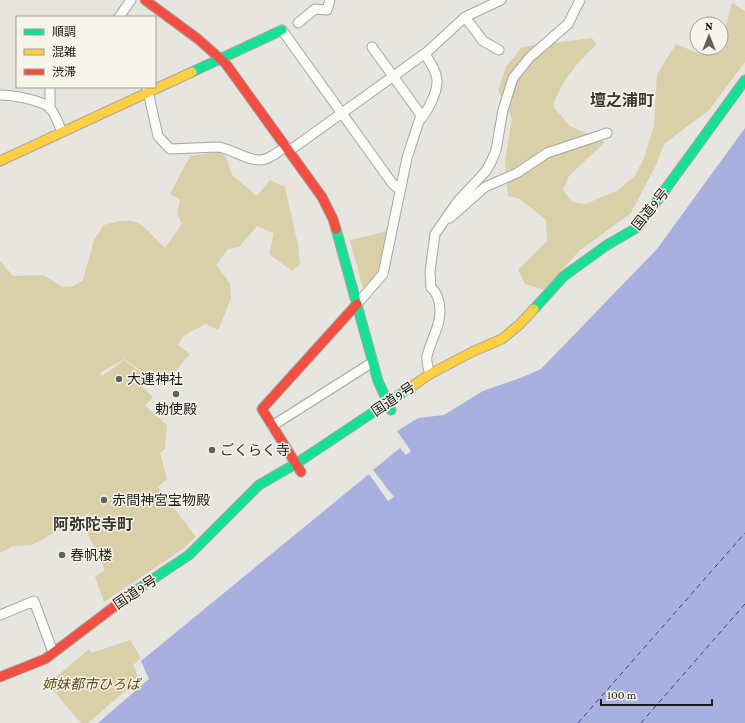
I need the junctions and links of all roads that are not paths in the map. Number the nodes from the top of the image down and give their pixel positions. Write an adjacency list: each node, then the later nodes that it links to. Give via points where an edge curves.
1 (131, 0): 6 (street)
2 (145, 0): 13 (main road)
3 (330, 0): 8 (street, via 327,10 315,9)
4 (501, 0): 7 (street)
5 (580, 0): 29 (street, via 568,24 530,57 513,78 492,160 486,171)
6 (120, 16)
7 (465, 17): 11 (street, via 483,41); 12 (street)
8 (298, 23)
9 (282, 30): 13 (main road); 22 (street)
10 (372, 47): 14 (street)
11 (499, 50)
12 (425, 54): 14 (street); 23 (street, via 435,71 437,83 428,109)
13 (221, 58): 16 (main road); 26 (main road)
14 (393, 76): 22 (street); 23 (street, via 421,115)
15 (745, 80): 32 (main road, 国道9号, via 638,227 607,245 564,276 520,324 502,338)
16 (156, 86)
17 (50, 88): 21 (street)
18 (148, 89): 24 (main road); 26 (street, via 158,136 170,149 218,146 259,161)
19 (745, 94): 33 (main road, 国道9号, via 644,233 611,253 571,283 528,329 510,344 433,381)
20 (0, 95): 21 (street, via 23,98)
21 (50, 109): 24 (street)
22 (342, 113): 26 (street); 28 (street, via 392,183)
23 (420, 120): 28 (street, via 407,158)
24 (62, 132): 27 (main road)
25 (606, 133): 29 (street, via 548,153 517,173 485,187 450,218)
26 (288, 149): 30 (main road, via 322,197 330,213)
27 (0, 161)
28 (400, 190): 30 (street, via 383,274)
29 (447, 216): 32 (street, via 434,237 434,254 430,267 431,288 438,299 440,315 427,358)
30 (357, 304): 31 (main road); 34 (main road, via 262,409)
31 (373, 362): 33 (main road); 34 (street)
32 (430, 374): 33 (main road, 国道9号)
33 (389, 406): 35 (main road, 国道9号)
34 (272, 426): 35 (main road)
35 (299, 468): 37 (main road, 国道9号, via 259,485 189,555 121,600); 39 (main road, 国道9号, via 260,495 194,563 138,600 53,664)
36 (0, 615): 37 (street, via 34,601)
37 (53, 652): 38 (main road, 国道9号, via 45,659)
38 (0, 677)
39 (0, 686)

